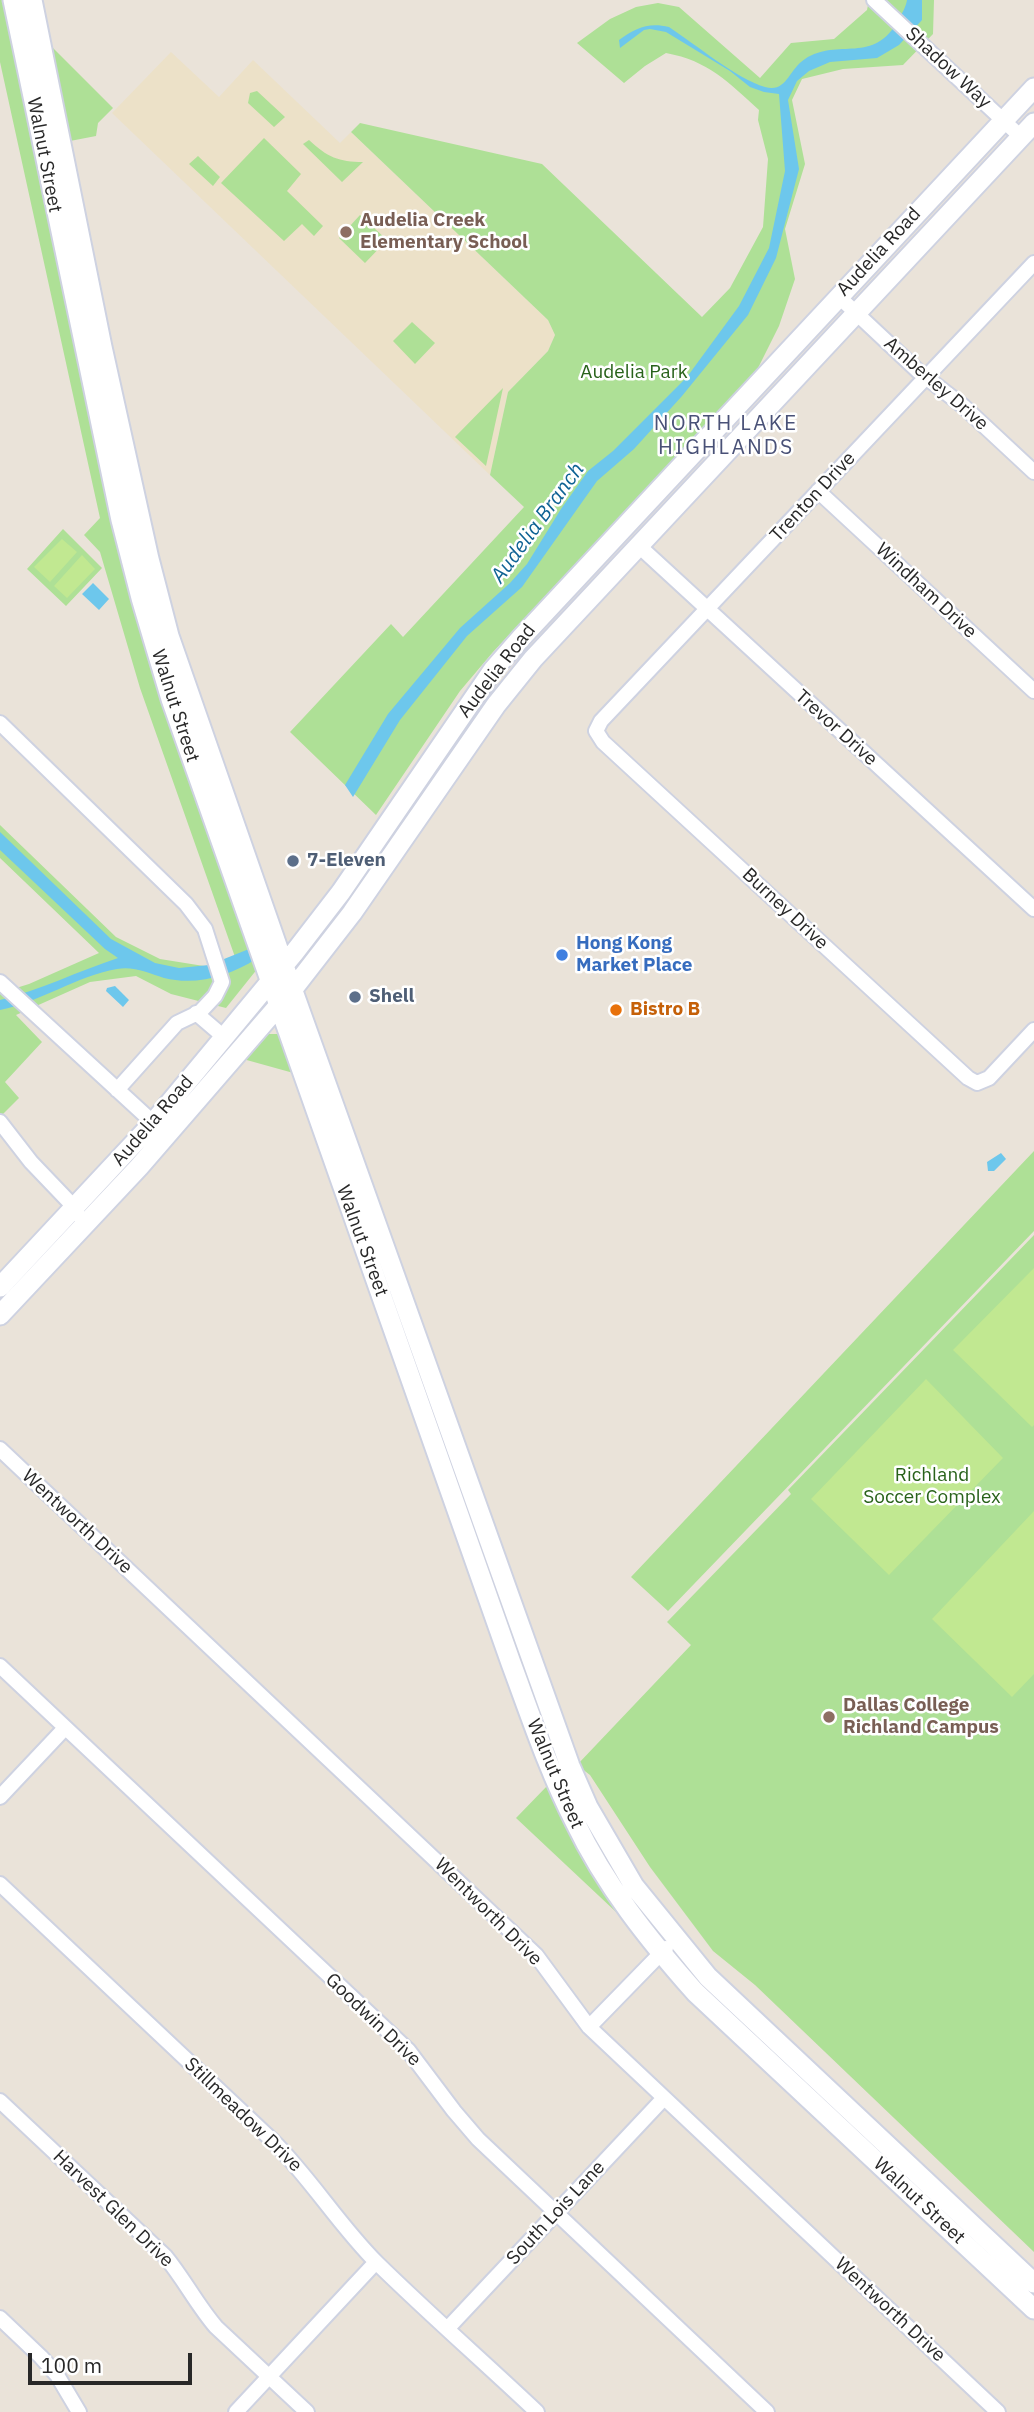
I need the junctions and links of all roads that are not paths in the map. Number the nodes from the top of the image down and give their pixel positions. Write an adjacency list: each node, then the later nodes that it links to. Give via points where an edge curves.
1 (13, 0): 7 (main road, Walnut Street)
2 (32, 0): 7 (main road, Walnut Street)
3 (874, 0): 5 (street, Shadow Way)
4 (1034, 88): 5 (main road, Audelia Road)
5 (1003, 120): 6 (street, Shadow Way); 9 (main road, Audelia Road)
6 (1028, 130): 10 (main road, Audelia Road)
7 (54, 155): 25 (main road, Walnut Street, via 163,613)
8 (1033, 264): 12 (street, Trenton Drive)
9 (838, 296): 10 (street, Amberley Drive); 11 (main road, Audelia Road)
10 (856, 314): 12 (street, Amberley Drive); 13 (main road, Audelia Road)
11 (776, 363): 13 (main road); 16 (main road, Audelia Road)
12 (925, 377): 14 (street, Amberley Drive); 15 (street, Trenton Drive)
13 (795, 380): 17 (main road, Audelia Road)
14 (1034, 472)
15 (818, 491): 18 (street, Trenton Drive); 19 (street, Windham Drive)
16 (621, 530): 17 (main road); 22 (main road, Audelia Road, via 493,670)
17 (639, 547): 18 (street, Trevor Drive); 23 (main road, Audelia Road, via 533,659)
18 (706, 608): 21 (street, Trenton Drive, via 601,721); 24 (street, Trevor Drive)
19 (1034, 691)
20 (0, 723): 29 (street, via 186,904 205,929 222,982)
21 (596, 732): 30 (street, Burney Drive, via 968,1078 977,1083 989,1078)
22 (448, 736): 23 (main road); 25 (main road, Audelia Road, via 341,892)
23 (465, 749): 27 (main road, Audelia Road, via 352,913)
24 (1034, 909)
25 (278, 973): 27 (main road, Walnut Street); 28 (main road, Walnut Street); 31 (main road, Audelia Road)
26 (3, 984): 32 (street)
27 (293, 989): 28 (main road, Audelia Road); 38 (main road, Walnut Street)
28 (280, 1005): 34 (main road, Audelia Road); 38 (main road, Walnut Street)
29 (197, 1013): 31 (street); 32 (street, via 177,1023)
30 (1034, 1030)
31 (224, 1037): 34 (main road, Audelia Road)
32 (116, 1089): 34 (street)
33 (0, 1122): 35 (street)
34 (160, 1129): 35 (main road, Audelia Road)
35 (80, 1217): 36 (main road, Audelia Road); 37 (main road, Audelia Road)
36 (0, 1287)
37 (0, 1315)
38 (401, 1322): 40 (main road, Walnut Street)
39 (2, 1454): 49 (street, Wentworth Drive, via 536,1955)
40 (464, 1499): 41 (main road, Walnut Street); 43 (main road, Walnut Street)
41 (511, 1663): 43 (main road, via 528,1682 543,1717); 48 (main road, Walnut Street, via 575,1823 619,1898)
42 (0, 1666): 44 (street, Goodwin Drive)
43 (551, 1718): 47 (main road, Walnut Street, via 601,1830 634,1886)
44 (65, 1728): 45 (street); 52 (street, Goodwin Drive, via 408,2050 478,2139)
45 (0, 1797)
46 (0, 1884): 53 (street, Stillmeadow Drive, via 298,2166)
47 (677, 1941): 48 (street); 54 (main road, Walnut Street, via 708,1978)
48 (660, 1952): 49 (street); 55 (main road, Walnut Street, via 695,1992)
49 (589, 2027): 50 (street, Wentworth Drive)
50 (664, 2098): 52 (street, South Lois Lane); 64 (street, Wentworth Drive)
51 (0, 2101): 58 (street, Harvest Glen Drive, via 165,2256 203,2312)
52 (556, 2212): 57 (street, South Lois Lane); 63 (street, Goodwin Drive)
53 (376, 2262): 57 (street, Stillmeadow Drive); 58 (street)
54 (1034, 2283)
55 (1034, 2309)
56 (0, 2318): 59 (street, via 57,2375)
57 (447, 2328): 62 (street, Stillmeadow Drive)
58 (269, 2377): 60 (street); 61 (street, Harvest Glen Drive)
59 (79, 2412)
60 (236, 2412)
61 (307, 2412)
62 (537, 2412)
63 (768, 2412)
64 (998, 2412)

